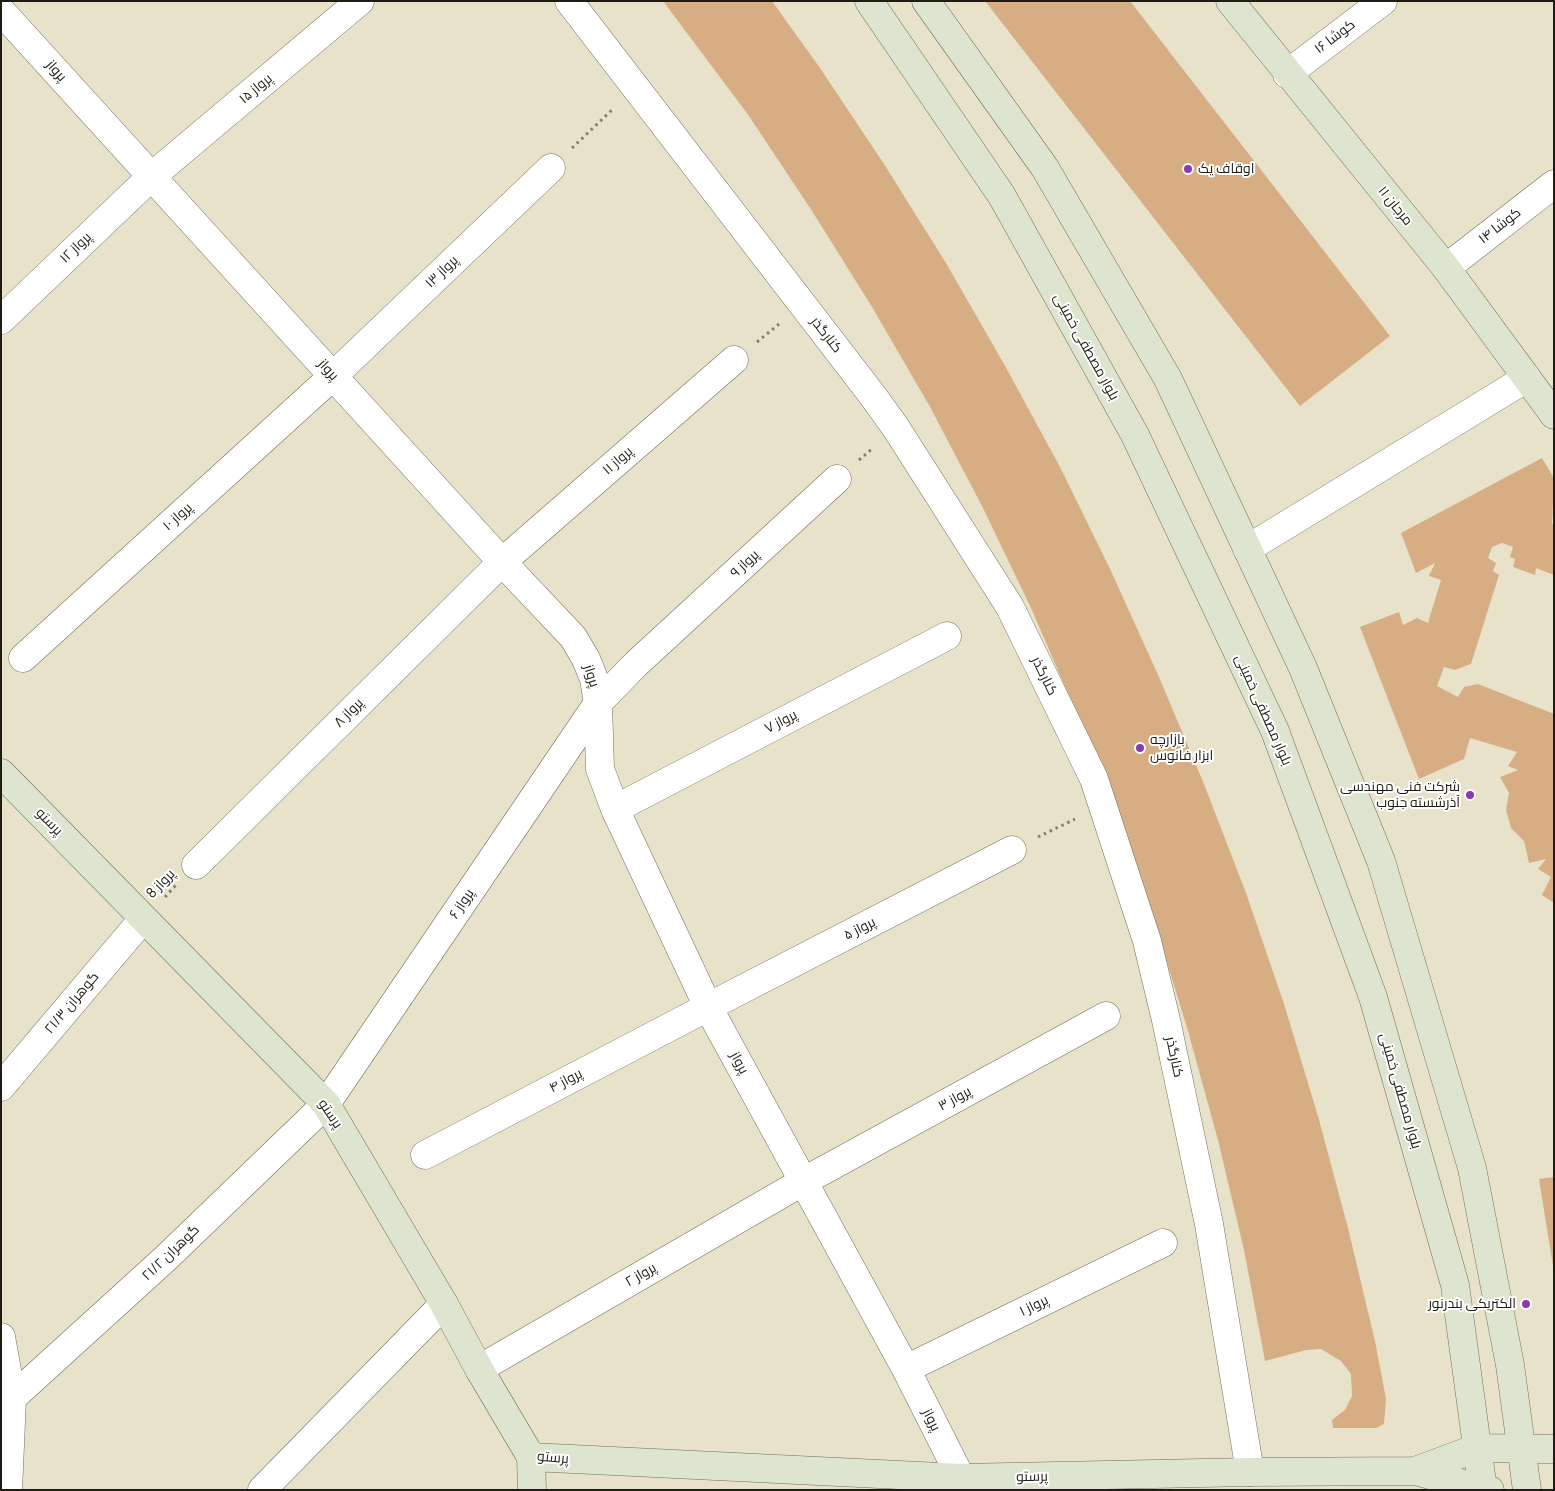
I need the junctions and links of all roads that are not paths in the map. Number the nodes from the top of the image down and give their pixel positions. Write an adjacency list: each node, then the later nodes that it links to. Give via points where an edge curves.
1 (360, 1): 10 (street, پرواز ۱۵)
2 (569, 1): 47 (street, کنارگذر, via 896,428 1010,607 1094,779 1147,941 1166,1020 1209,1224)
3 (869, 1): 42 (main road, بلوار مصطفی خمینی, via 1002,196 1135,435 1276,731 1373,997 1455,1285)
4 (926, 1): 19 (main road, via 1045,168 1168,379)
5 (1230, 1): 8 (main road, مرجان ۱۱)
6 (1383, 1): 8 (street, کوشا ۱۶)
7 (1, 11): 10 (street, پرواز)
8 (1287, 74): 12 (main road, مرجان ۱۱)
9 (551, 168): 15 (street, پرواز ۱۳)
10 (152, 176): 13 (street, پرواز ۱۲); 15 (street, پرواز)
11 (1554, 184): 12 (street, کوشا ۱۴)
12 (1446, 268): 16 (main road, مرجان ۱۱)
13 (1, 320)
14 (734, 360): 20 (street, پرواز ۱۱)
15 (334, 376): 20 (street, پرواز); 22 (street, پرواز ۱۰)
16 (1527, 378): 17 (main road, مرجان ۱۱); 19 (street)
17 (1554, 415)
18 (837, 479): 23 (street, پرواز ۹, via 636,664)
19 (1247, 549): 43 (main road, via 1303,668 1384,871 1472,1168 1510,1365)
20 (502, 562): 23 (street, پرواز, via 573,636 594,679); 27 (street, پرواز ۸)
21 (947, 636): 25 (street, پرواز ۷)
22 (23, 658)
23 (598, 704): 25 (street, پرواز, via 600,769); 32 (street, پرواز ۶)
24 (1, 773): 28 (main road, پرستو)
25 (615, 809): 29 (street, پرواز)
26 (1012, 850): 29 (street, پرواز ۵)
27 (196, 865)
28 (143, 919): 31 (street, گوهران ۲۱/۳); 32 (main road, پرستو)
29 (708, 1007): 33 (street, پرواز ۴); 34 (street, پرواز)
30 (1106, 1016): 34 (street, پرواز ۳)
31 (1, 1086)
32 (326, 1104): 36 (main road, پرستو); 40 (street, گوهران ۲۱/۲, via 160,1264)
33 (425, 1155)
34 (804, 1181): 38 (street, پرواز ۲); 39 (street, پرواز)
35 (1163, 1244): 39 (street, پرواز ۱)
36 (444, 1304): 38 (main road, پرستو); 50 (street)
37 (1, 1338): 40 (street)
38 (479, 1369): 45 (main road, پرستو)
39 (906, 1369): 48 (street, پرواز)
40 (12, 1398): 41 (street)
41 (6, 1441): 49 (street)
42 (1477, 1448): 43 (main road); 46 (main road); 52 (main road, بلوار مصطفی خمینی)
43 (1521, 1448): 44 (main road); 54 (main road)
44 (1554, 1449)
45 (531, 1458): 48 (main road, پرستو); 51 (main road)
46 (1415, 1471): 47 (main road, پرستو); 52 (main road)
47 (1250, 1472): 48 (main road, پرستو)
48 (961, 1478)
49 (8, 1490)
50 (262, 1490)
51 (532, 1490)
52 (1483, 1490): 53 (main road)
53 (1490, 1490)
54 (1527, 1490)

